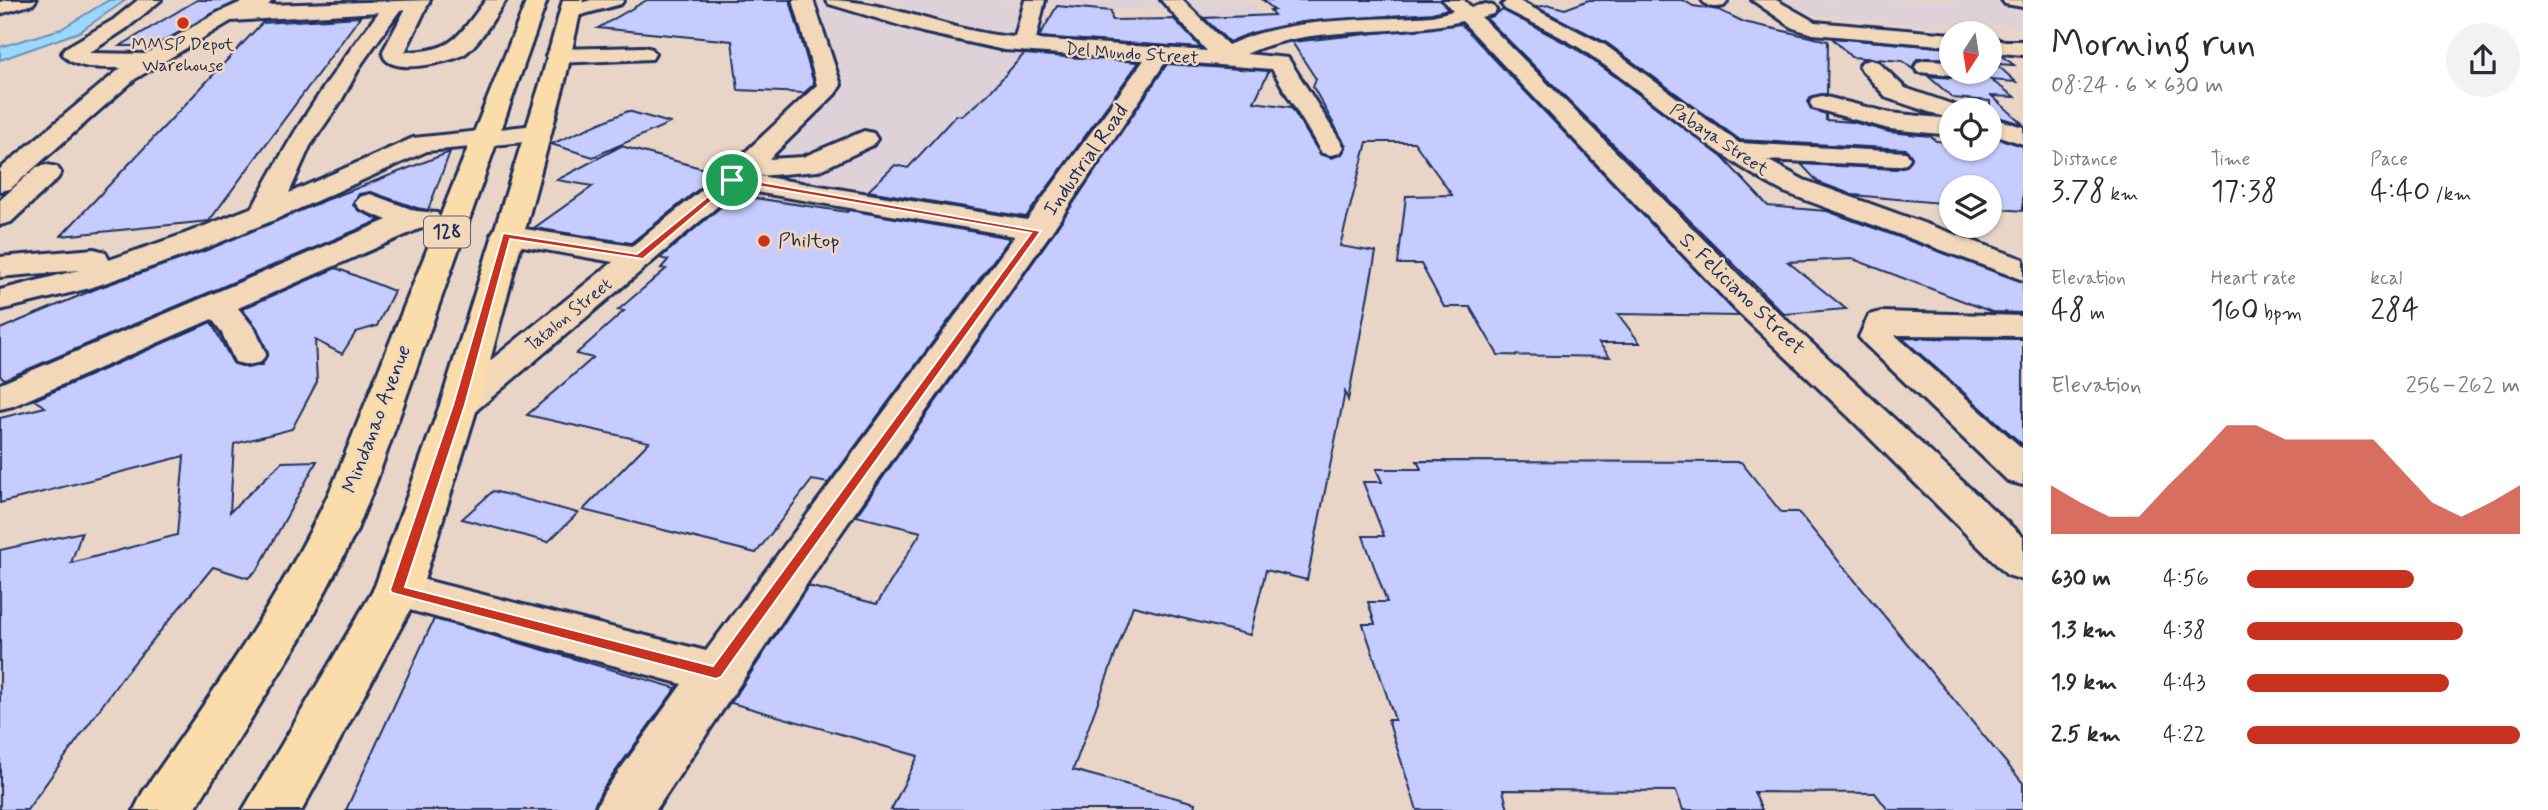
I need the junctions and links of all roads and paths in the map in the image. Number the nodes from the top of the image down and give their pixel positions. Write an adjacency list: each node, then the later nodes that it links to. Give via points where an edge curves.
1 (26, 0): 17 (street)
2 (151, 0): 31 (street, via 73,53 92,60)
3 (263, 0): 19 (street)
4 (496, 0): 14 (street, via 463,47 444,55 400,59 394,57 394,51)
5 (614, 0): 16 (street)
6 (803, 0): 45 (street, Tatalon Street, via 829,85)
7 (836, 0): 23 (street, Del Mundo Street, via 941,30)
8 (1035, 0): 23 (street)
9 (1171, 0): 30 (street)
10 (1762, 0): 20 (street)
11 (2012, 0): 12 (street)
12 (2023, 1)
13 (1521, 2): 18 (street, Del Mundo Street); 42 (street, Pabaya Street, via 1597,50)
14 (411, 3): 15 (street); 48 (street, via 355,55 297,146)
15 (346, 4): 19 (street)
16 (560, 4): 28 (main road); 39 (main road, Mindanao Avenue / 128)
17 (0, 8)
18 (1462, 8): 30 (street, Del Mundo Street, via 1432,22 1281,33); 65 (street, S. Feliciano Street, via 1746,302)
19 (233, 13): 25 (street)
20 (1827, 36): 21 (street); 22 (street)
21 (1939, 40)
22 (1860, 42)
23 (1023, 46): 29 (street, Del Mundo Street)
24 (2002, 47): 26 (street)
25 (174, 48): 31 (street); 49 (street)
26 (2023, 48)
27 (644, 54): 28 (street)
28 (558, 56): 38 (main road)
29 (1158, 56): 30 (street, Del Mundo Street); 52 (street, Industrial Road)
30 (1222, 56): 43 (street, via 1274,54)
31 (150, 61): 46 (street, via 108,88)
32 (1870, 66): 36 (street, via 1896,93)
33 (1926, 67): 34 (street)
34 (1939, 68)
35 (1822, 103): 37 (street, via 1889,121)
36 (1939, 108)
37 (1939, 126)
38 (536, 134): 39 (street); 53 (main road)
39 (485, 138): 48 (street, via 403,150); 50 (main road, Mindanao Avenue / 128)
40 (864, 139): 45 (street, via 808,164)
41 (1864, 144): 42 (street)
42 (1722, 145): 44 (street); 57 (street, Pabaya Street, via 1794,186)
43 (1331, 147)
44 (1896, 158)
45 (738, 174): 52 (street); 55 (street, Tatalon Street)
46 (0, 183)
47 (370, 203): 51 (street)
48 (264, 214): 54 (street)
49 (0, 216)
50 (453, 217): 51 (street); 68 (main road, Mindanao Avenue / 128, via 363,467 300,602)
51 (413, 220): 59 (street)
52 (1037, 231): 67 (street, Industrial Road)
53 (506, 235): 55 (street); 63 (main road)
54 (169, 250): 56 (street); 58 (street, via 66,285)
55 (639, 257): 63 (street, Tatalon Street)
56 (0, 267)
57 (2023, 270)
58 (0, 300)
59 (219, 306): 61 (street, via 238,329); 62 (street)
60 (2023, 326): 64 (street, via 1881,322 1877,337)
61 (248, 354)
62 (0, 398)
63 (459, 405): 66 (main road)
64 (2023, 472)
65 (2023, 564)
66 (397, 590): 67 (street); 69 (main road)
67 (716, 673): 70 (street, Industrial Road)
68 (163, 810)
69 (272, 810)
70 (624, 810)

